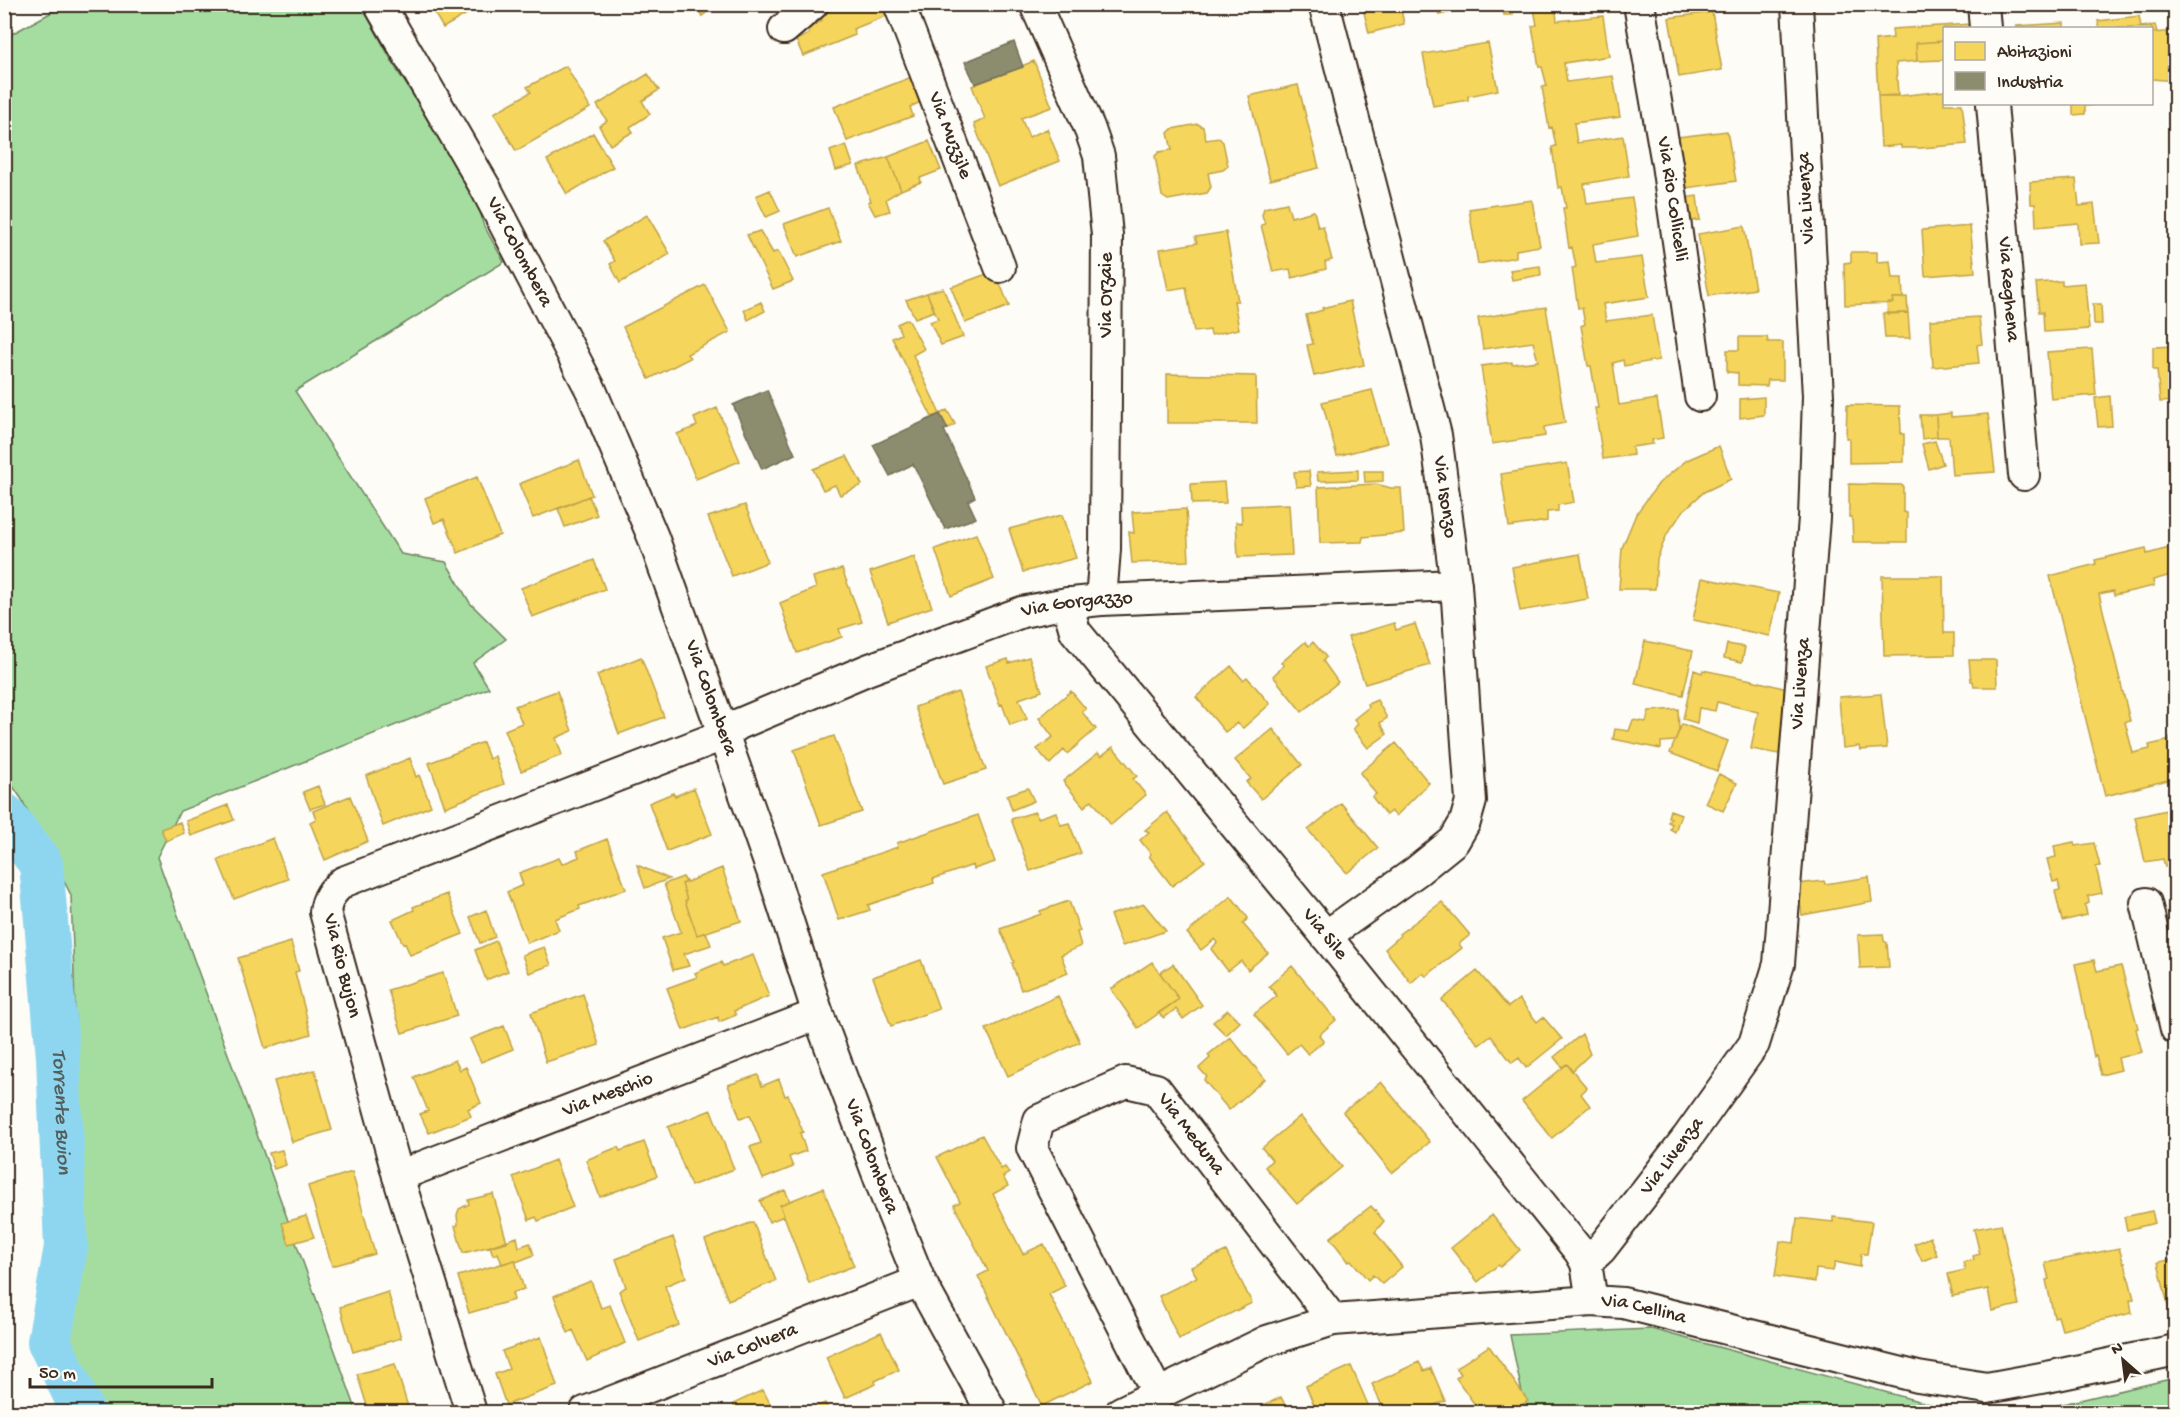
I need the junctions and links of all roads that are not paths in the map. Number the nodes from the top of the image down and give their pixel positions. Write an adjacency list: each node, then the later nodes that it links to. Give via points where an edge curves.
1 (379, 4): 18 (street, Via Colombera, via 485,187 591,390 653,537)
2 (813, 4): 10 (street)
3 (899, 4): 12 (street, Via Muzzile)
4 (1035, 4): 16 (street, Via Orzaie, via 1089,127 1104,189 1106,525)
5 (1324, 4): 15 (street, Via Isonzo, via 1436,435)
6 (1639, 4): 13 (street, Via Rio Collicelli, via 1667,164)
7 (1797, 4): 24 (street, Via Livenza, via 1818,396 1814,518 1779,964 1754,1044 1687,1138)
8 (1983, 4): 9 (street)
9 (1985, 27)
10 (784, 29)
11 (1992, 105): 14 (street, Via Reghena)
12 (1000, 267)
13 (1700, 396)
14 (2024, 475)
15 (1456, 585): 16 (street, Via Gorgazzo); 20 (street, Via Isonzo, via 1471,801 1465,822 1454,841)
16 (1101, 600): 17 (street, Via Gorgazzo)
17 (1067, 603): 18 (street, Via Gorgazzo, via 1022,612 867,670 739,724); 20 (street, Via Sile, via 1075,631)
18 (723, 735): 21 (street, Via Colombera); 23 (street, Via Rio Bujon, via 343,882 332,891 325,912)
19 (2146, 903): 22 (street)
20 (1326, 936): 24 (street, Via Sile)
21 (818, 1014): 23 (street, Via Meschio); 25 (street, Via Colombera)
22 (2175, 1029)
23 (398, 1176): 30 (street, Via Rio Bujon)
24 (1586, 1263): 26 (street)
25 (920, 1281): 31 (street, Via Colvera); 32 (street, Via Colombera)
26 (1592, 1301): 27 (street, Via Cellina); 28 (street, Via Cellina, via 1623,1303 1918,1377 1987,1388)
27 (1333, 1320): 29 (street, Via Cellina, via 1268,1341); 29 (street, Via Meduna, via 1156,1089 1126,1082 1039,1120 1032,1148)
28 (2175, 1350)
29 (1158, 1394): 33 (street, Via Cellina)
30 (471, 1413)
31 (585, 1413)
32 (992, 1413)
33 (1121, 1413)

